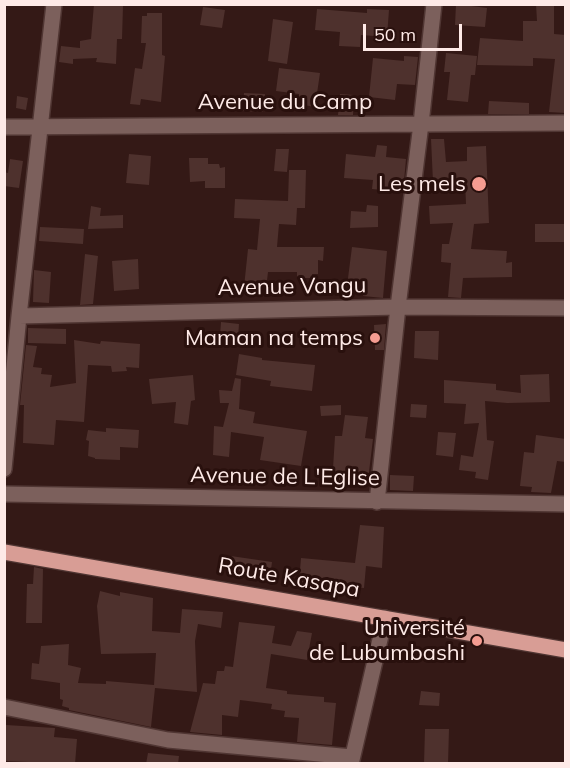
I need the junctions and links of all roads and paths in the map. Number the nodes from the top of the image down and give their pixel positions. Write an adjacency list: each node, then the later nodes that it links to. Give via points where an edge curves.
1 (54, 4): 5 (street)
2 (434, 4): 4 (street)
3 (566, 123): 4 (street, Avenue du Camp)
4 (421, 124): 5 (street, Avenue du Camp); 7 (street)
5 (40, 126): 6 (street, Avenue du Camp); 9 (street)
6 (4, 128)
7 (398, 307): 8 (street, Avenue Vangu); 9 (street, Avenue Vangu); 12 (street)
8 (566, 308)
9 (19, 316): 10 (street)
10 (4, 469)
11 (4, 494): 12 (street, Avenue de L'Eglise)
12 (377, 502): 13 (street, Avenue de L'Eglise)
13 (566, 504)
14 (4, 552): 15 (main road, Route Kasapa)
15 (385, 618): 16 (main road, Route Kasapa); 18 (street)
16 (566, 650)
17 (4, 707): 18 (street, via 168,740)
18 (352, 760)

